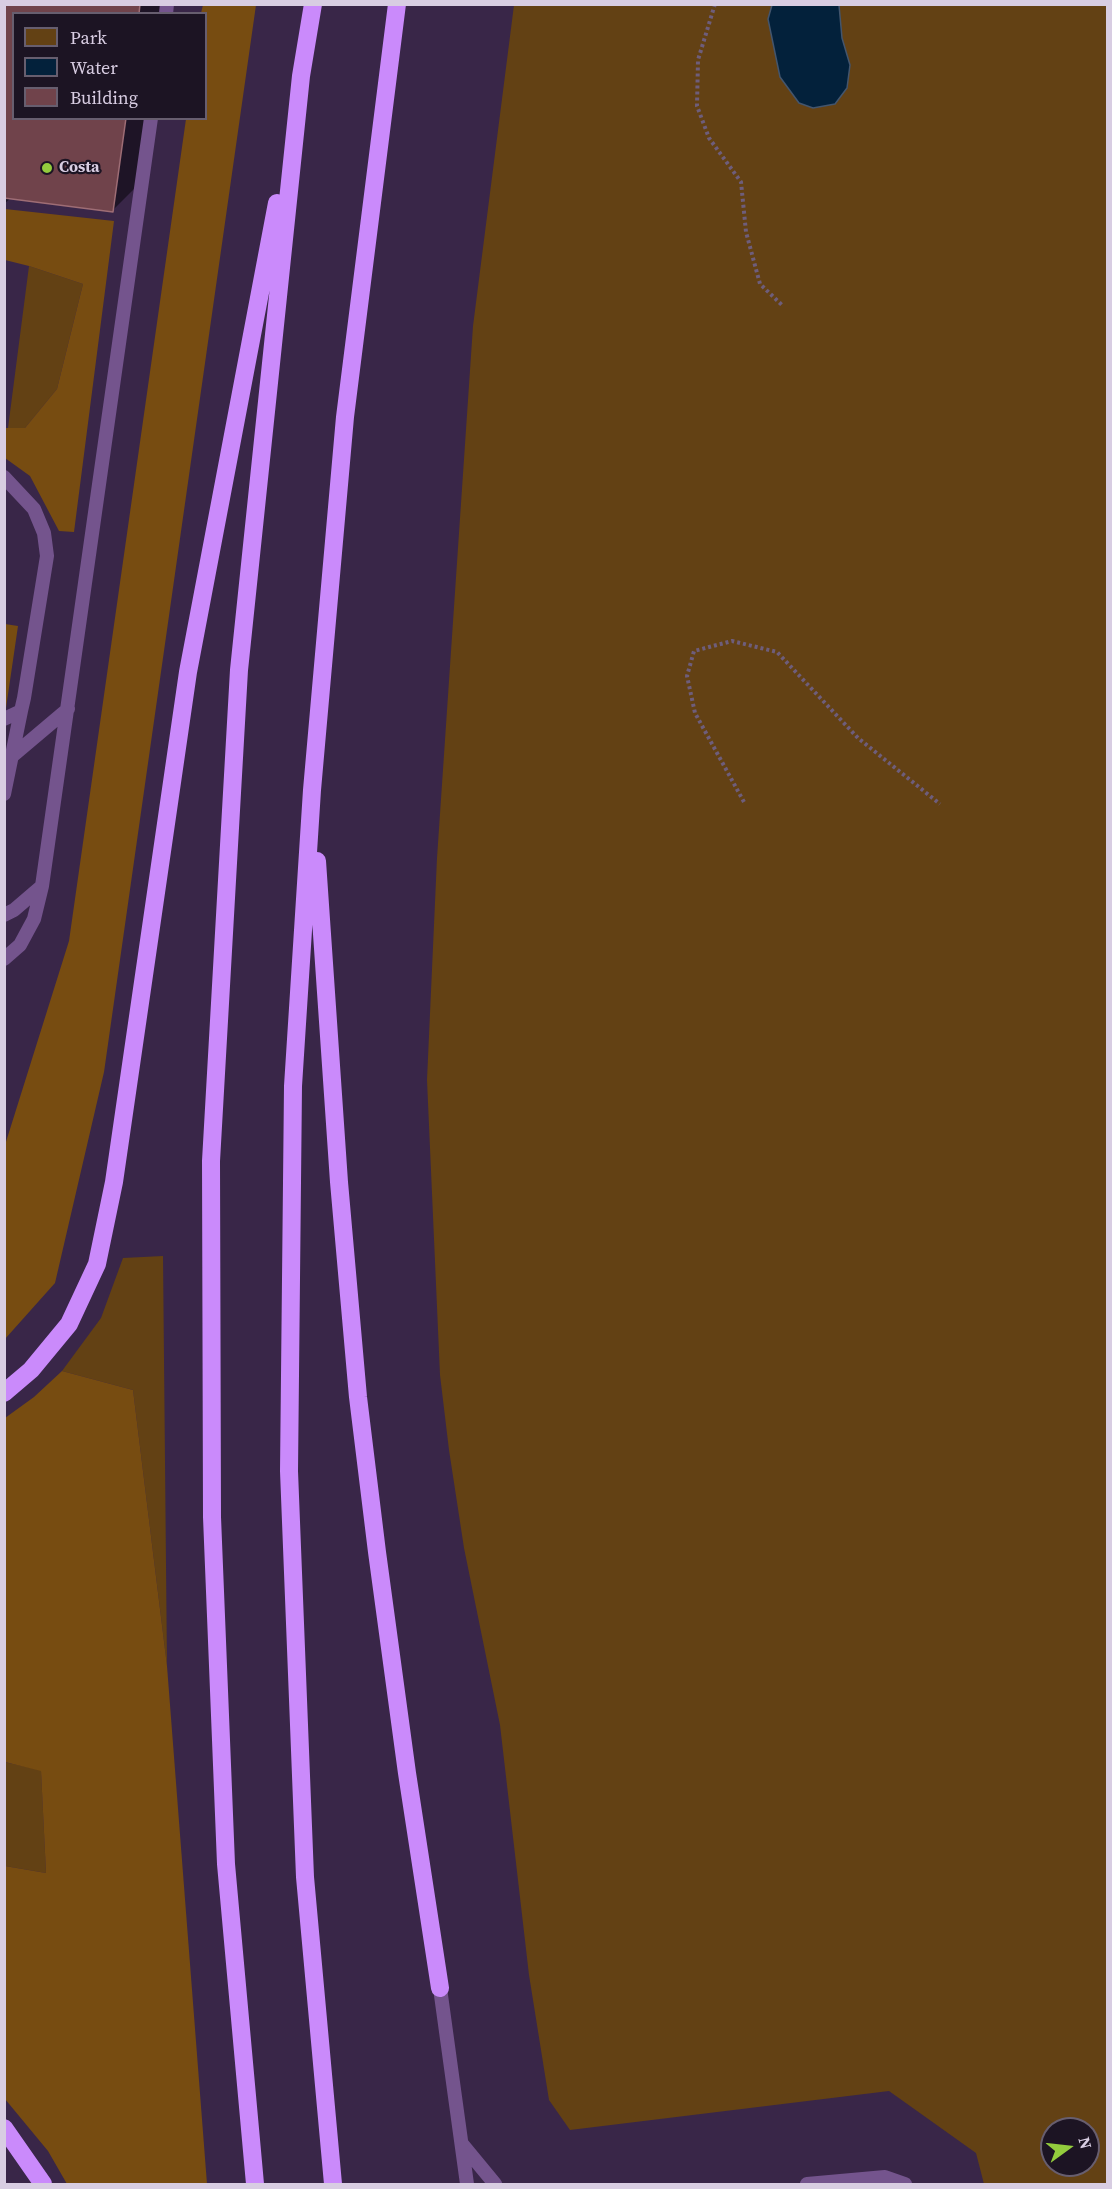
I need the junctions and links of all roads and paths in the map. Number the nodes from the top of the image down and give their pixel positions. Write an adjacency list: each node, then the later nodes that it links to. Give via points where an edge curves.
1 (313, 4): 4 (highway)
2 (397, 4): 12 (highway, via 345,417)
3 (715, 4): 6 (path, via 698,60 697,106 709,138 741,182 746,232 760,285)
4 (301, 76): 19 (highway, via 188,672 114,1182 97,1264 69,1324 31,1370); 24 (highway, via 238,670 211,1161 212,1517 225,1828)
5 (151, 120): 8 (lane)
6 (783, 306)
7 (4, 477): 9 (lane, via 34,509 44,533 46,556)
8 (68, 709): 11 (lane); 16 (lane)
9 (21, 711): 10 (lane); 11 (lane)
10 (4, 719)
11 (8, 760): 13 (lane)
12 (312, 790): 20 (highway, via 358,1397 376,1551); 25 (highway, via 293,1086 290,1471 305,1877)
13 (4, 794)
14 (744, 802): 15 (path, via 695,713 687,676 694,651 732,640 777,652 858,738)
15 (940, 804)
16 (42, 886): 17 (lane); 18 (lane, via 34,919 20,945)
17 (4, 915)
18 (4, 959)
19 (4, 1392)
20 (440, 1988): 22 (lane)
21 (4, 2128): 23 (highway)
22 (461, 2142): 26 (lane); 27 (lane)
23 (43, 2184)
24 (255, 2184)
25 (333, 2184)
26 (467, 2184)
27 (495, 2184)
28 (807, 2184): 29 (lane, via 885,2177)
29 (905, 2184)

